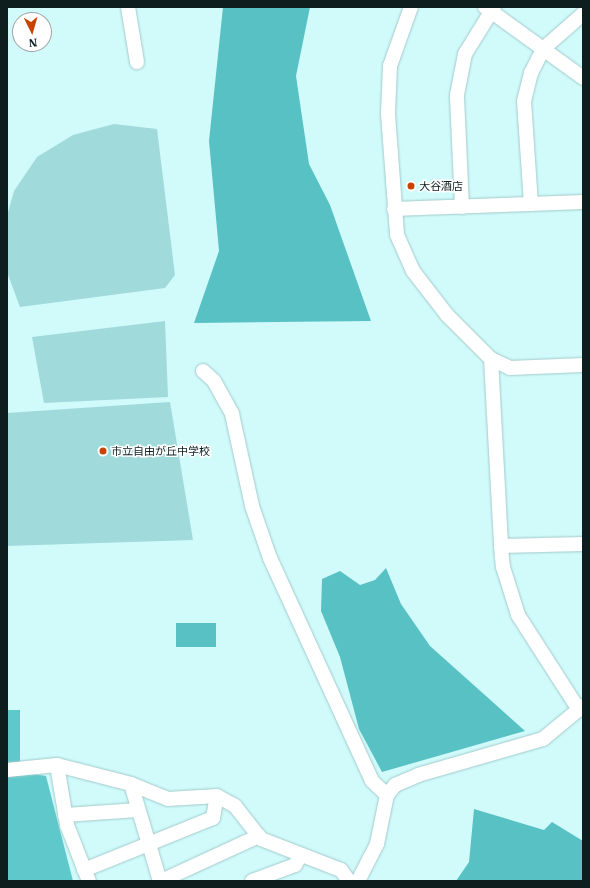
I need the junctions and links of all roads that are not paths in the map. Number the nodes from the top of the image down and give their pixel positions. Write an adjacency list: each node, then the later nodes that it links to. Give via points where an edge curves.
1 (128, 7): 6 (street)
2 (411, 7): 11 (street, via 390,66 388,114)
3 (490, 8): 5 (street); 10 (street, via 465,54 457,95)
4 (583, 14): 5 (street)
5 (543, 49): 7 (street); 9 (street, via 531,73 524,101)
6 (137, 62)
7 (583, 78)
8 (583, 202): 9 (street)
9 (531, 204): 10 (street)
10 (462, 207): 11 (street)
11 (394, 209): 12 (street, via 397,235 413,271 447,315)
12 (491, 359): 13 (street, via 510,368); 16 (street)
13 (583, 365)
14 (204, 371): 21 (street, via 214,381 232,414 252,506 270,558 372,781)
15 (583, 544): 16 (street)
16 (502, 546): 17 (street, via 504,566 518,615)
17 (581, 708): 21 (street, via 543,739 418,775 395,785)
18 (57, 765): 19 (street); 20 (street); 24 (street)
19 (7, 770)
20 (131, 784): 22 (street, via 168,799); 23 (street)
21 (387, 795): 32 (street, via 377,844)
22 (217, 796): 25 (street, via 235,806); 26 (street, via 213,818)
23 (138, 810): 24 (street); 26 (street)
24 (65, 815): 28 (street)
25 (259, 836): 27 (street); 30 (street)
26 (147, 844): 28 (street); 30 (street)
27 (300, 855): 29 (street); 31 (street, via 295,865)
28 (87, 875)
29 (345, 876)
30 (161, 881)
31 (252, 881)
32 (358, 881)

